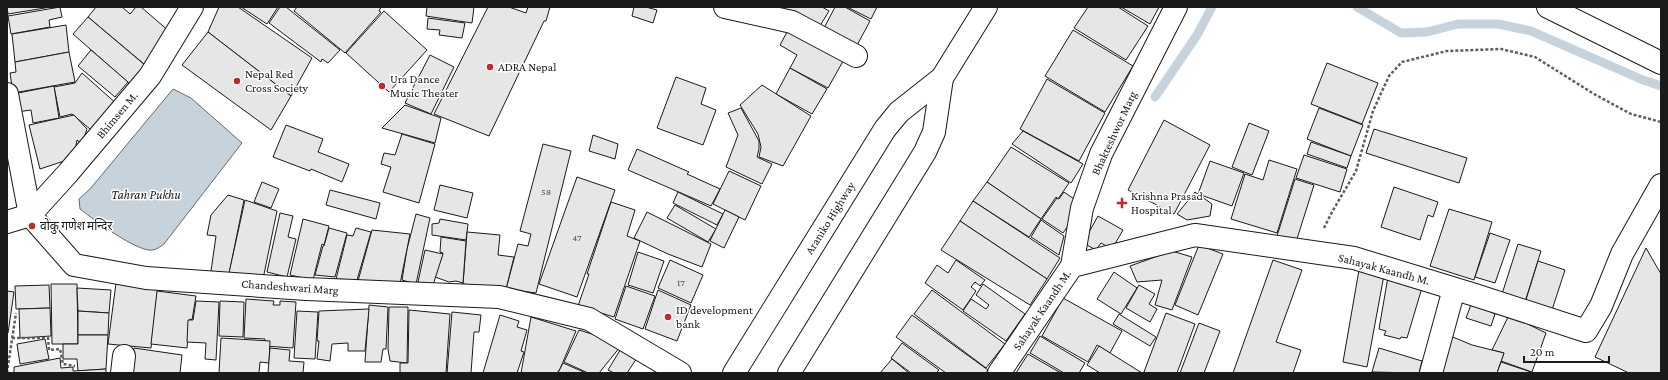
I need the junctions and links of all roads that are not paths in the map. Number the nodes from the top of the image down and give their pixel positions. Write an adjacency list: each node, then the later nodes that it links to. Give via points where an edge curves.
1 (192, 7): 11 (main road, Bhimsen M., via 150,76)
2 (726, 7): 6 (main road, via 792,22)
3 (986, 7): 8 (main road, Araniko Highway)
4 (1176, 7): 13 (main road, Bhakteshwor Marg, via 1101,154 1082,208)
5 (1548, 7): 7 (main road)
6 (856, 56)
7 (1661, 64)
8 (942, 78): 16 (main road, Araniko Highway, via 899,112 885,130); 17 (main road, Araniko Highway, via 934,132 925,152)
9 (7, 94): 11 (main road)
10 (1661, 185): 14 (main road, Sahayak Kaandh M., via 1622,254 1601,306 1586,331)
11 (30, 215): 12 (main road); 15 (main road, Chandeshwari Marg, via 74,265 146,278 306,289 499,297 589,319)
12 (7, 222)
13 (1072, 266): 14 (main road, Sahayak Kaandh M., via 1195,235 1354,258); 18 (main road, Sahayak Kaandh M.)
14 (1454, 288): 19 (main road)
15 (680, 373)
16 (734, 373)
17 (789, 373)
18 (999, 373)
19 (1431, 373)

